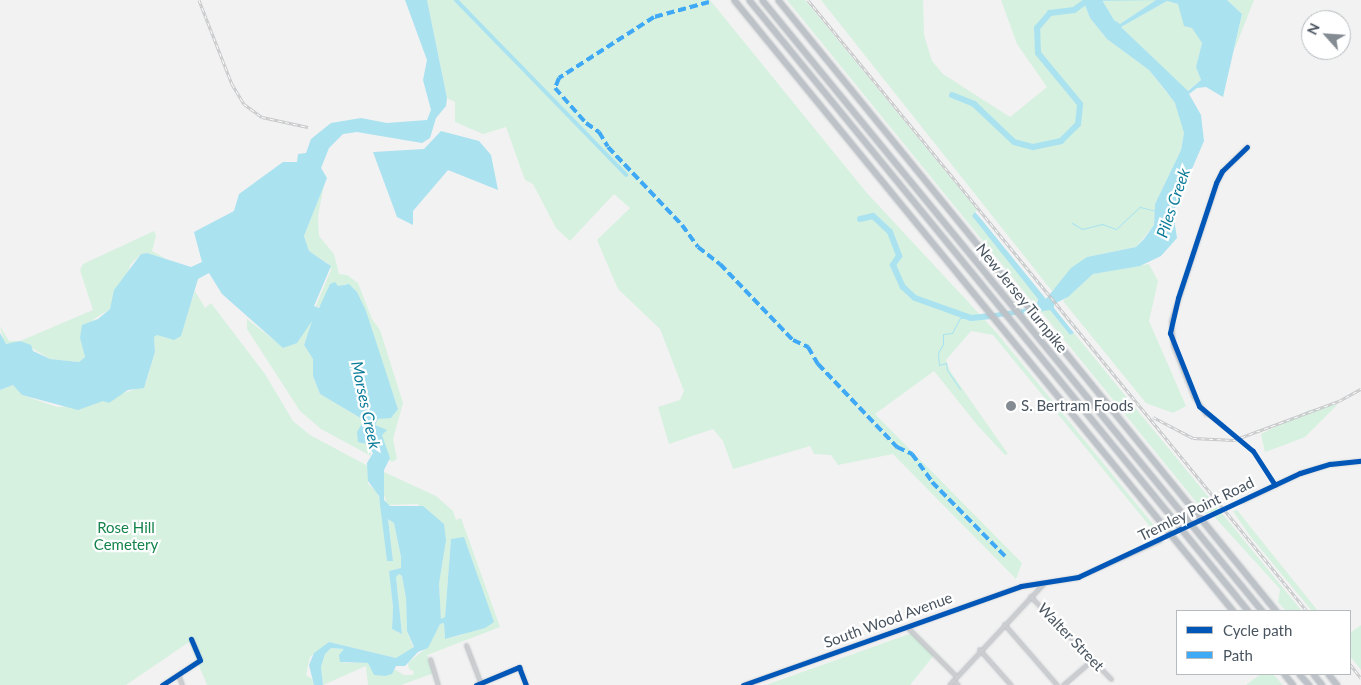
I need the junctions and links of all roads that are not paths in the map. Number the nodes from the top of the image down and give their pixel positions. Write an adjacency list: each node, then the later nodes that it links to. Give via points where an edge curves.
1 (734, 0): 10 (highway)
2 (749, 0): 11 (highway, New Jersey Turnpike)
3 (762, 0): 12 (highway, New Jersey Turnpike)
4 (778, 0): 13 (highway, New Jersey Turnpike)
5 (1246, 148): 7 (street, bridge, via 1222,171 1216,183 1171,321 1173,345 1194,397 1206,414 1253,451)
6 (1361, 461): 7 (street, Tremley Point Road, via 1321,466)
7 (1275, 485): 8 (street, Tremley Point Road, bridge, via 1078,577)
8 (1043, 584): 9 (street); 15 (street, South Wood Avenue, via 1021,586)
9 (1030, 596): 14 (street); 20 (street, Walter Street)
10 (1232, 610)
11 (1247, 610)
12 (1261, 610)
13 (1275, 610)
14 (1004, 624): 18 (street); 37 (street)
15 (907, 627): 26 (street); 33 (street, South Wood Avenue)
16 (191, 639): 21 (street, via 200,660)
17 (466, 645): 28 (street)
18 (980, 649): 26 (street); 36 (street)
19 (430, 659): 31 (street)
20 (1093, 659): 27 (street, Walter Street); 38 (street)
21 (178, 674): 29 (street); 30 (street)
22 (1285, 675): 39 (highway)
23 (1300, 675): 40 (highway)
24 (1314, 675): 41 (highway)
25 (1329, 675): 42 (highway)
26 (954, 678): 34 (street); 35 (street)
27 (1111, 679)
28 (479, 684): 32 (street, via 519,667)
29 (162, 685)
30 (182, 685)
31 (438, 685)
32 (526, 685)
33 (743, 685)
34 (949, 685)
35 (958, 685)
36 (1011, 685)
37 (1058, 685)
38 (1063, 685)
39 (1293, 685)
40 (1309, 685)
41 (1322, 685)
42 (1337, 685)

